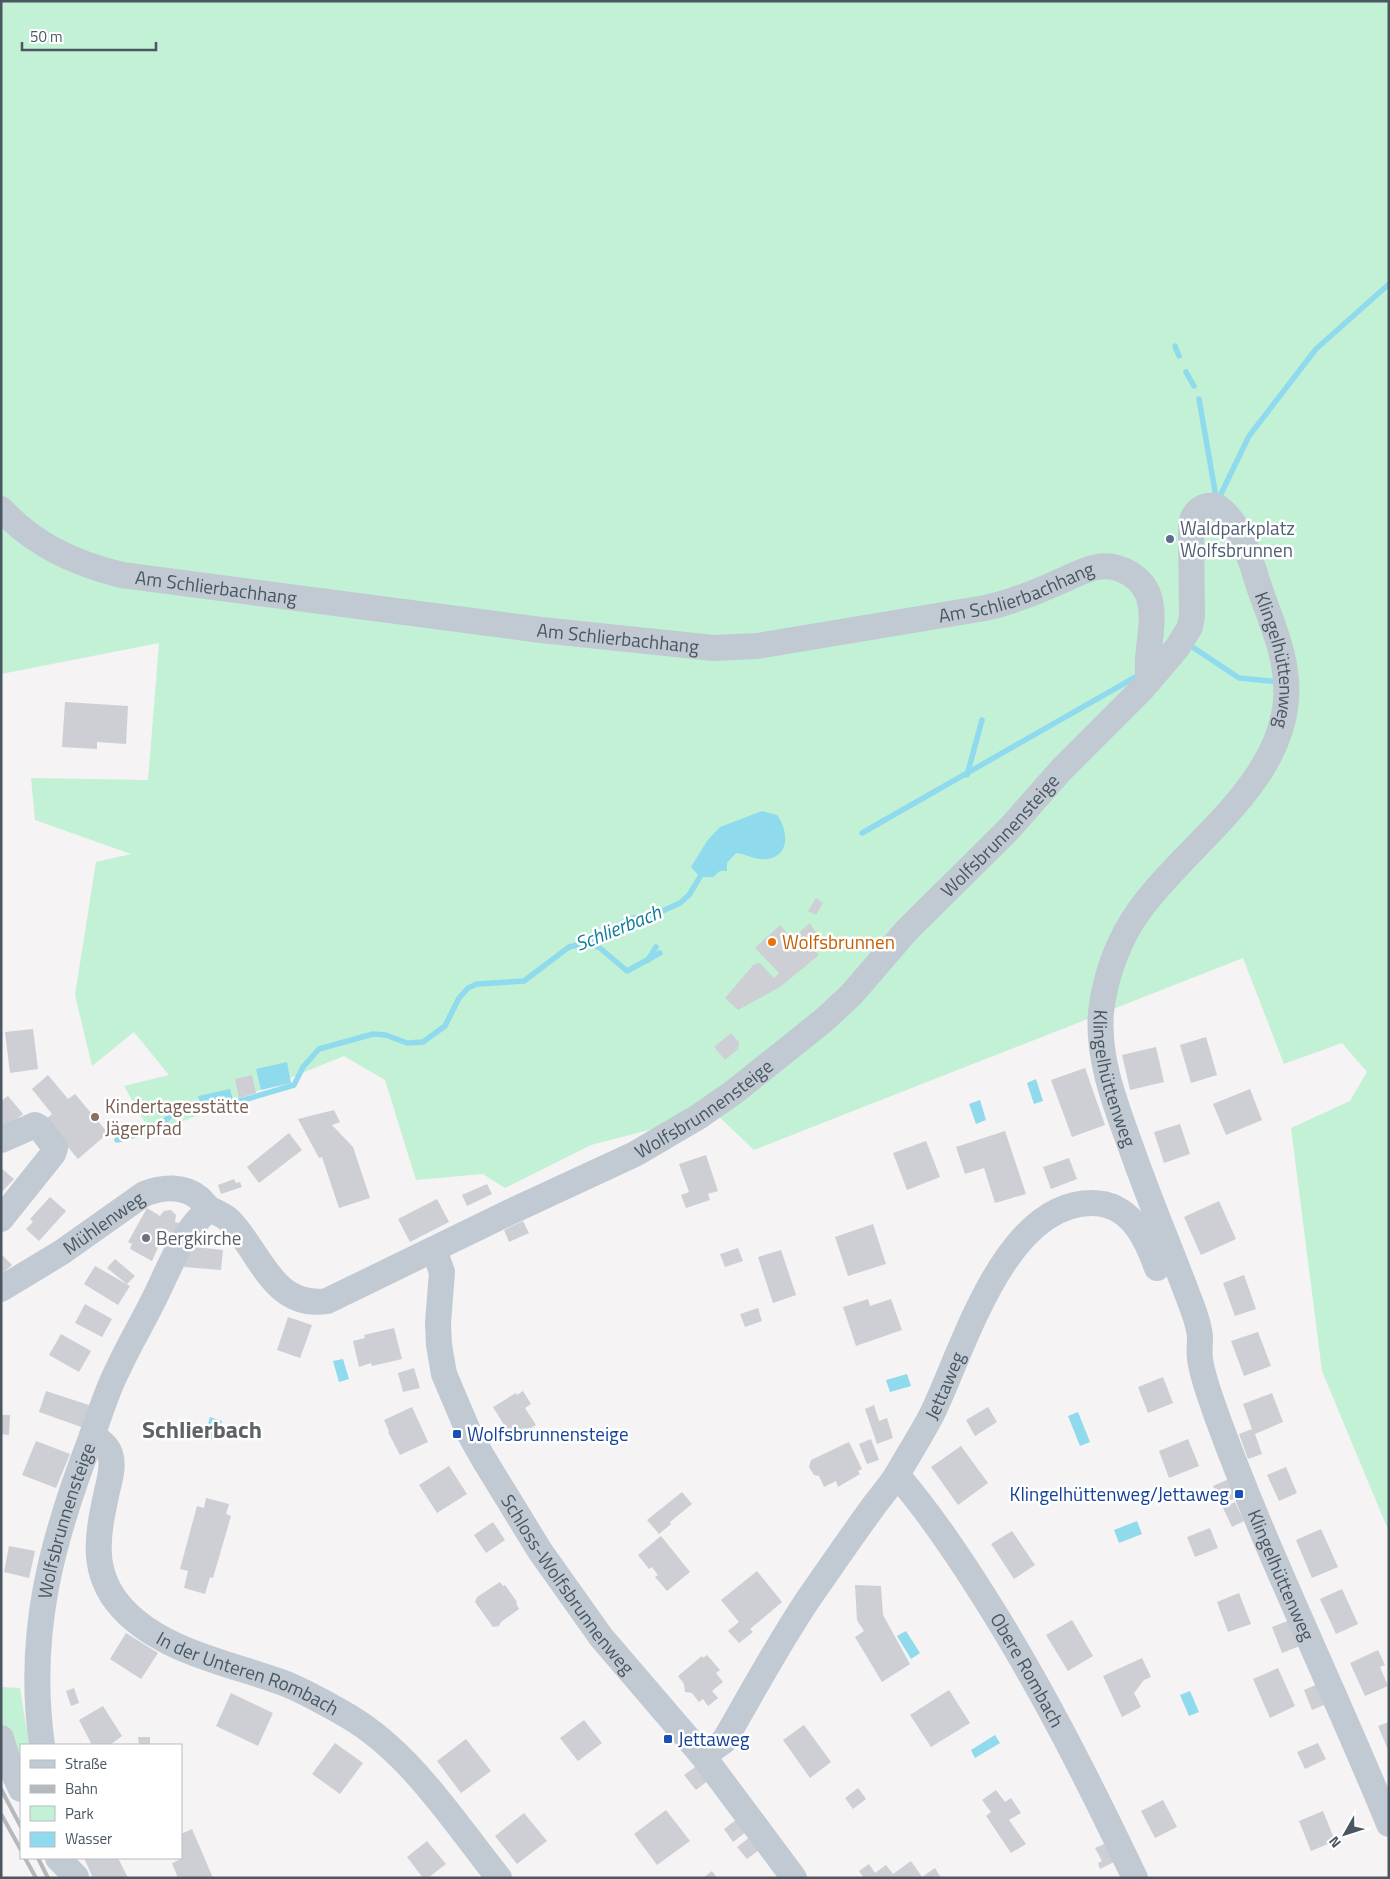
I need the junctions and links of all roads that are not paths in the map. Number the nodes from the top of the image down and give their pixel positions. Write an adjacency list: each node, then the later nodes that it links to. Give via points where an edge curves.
1 (1, 509): 2 (street, Am Schlierbachhang, via 36,541 63,556 122,575 541,630 714,648 757,646 998,605 1090,569 1112,567 1135,577 1149,594 1152,617 1146,657)
2 (1148, 681): 6 (street, Wolfsbrunnensteige, via 1062,768 1009,829 907,930 843,1002 734,1092 635,1154); 8 (street, Klingelhüttenweg, via 1177,648 1190,627 1191,523 1201,508 1216,506 1238,531 1275,630 1286,677 1284,716 1272,747 1251,783 1146,901 1130,924 1108,976 1101,1020 1104,1060 1119,1116 1190,1301 1200,1334)
3 (1, 1140): 5 (street, via 35,1125 56,1148)
4 (209, 1209): 6 (street, Wolfsbrunnensteige, via 230,1221 283,1291 302,1301 327,1301); 7 (street, Mühlenweg, via 199,1198 183,1190 150,1192); 9 (street, Wolfsbrunnensteige, via 192,1227 166,1273 114,1377)
5 (1, 1219)
6 (434, 1250): 13 (street, Schloss-Wolfsbrunnenweg, via 442,1272 438,1323 444,1374 469,1433 540,1551 579,1607)
7 (1, 1289)
8 (1200, 1353): 10 (street, Jettaweg, via 1185,1336 1146,1238 1130,1218 1110,1206 1096,1203 1058,1210 1026,1234 998,1274 930,1417); 15 (street, Klingelhüttenweg, via 1219,1421 1248,1495)
9 (92, 1435): 12 (street, Wolfsbrunnensteige, via 64,1513 42,1607 36,1682); 19 (street, In der Unteren Rombach, via 108,1449 112,1464 98,1540 98,1559 102,1578 122,1608 162,1638 190,1651 284,1683 374,1732 408,1764)
10 (897, 1475): 13 (street, Jettaweg, via 808,1600 724,1741); 21 (street, Obere Rombach, via 920,1501 964,1565 1045,1698)
11 (1, 1738): 14 (street)
12 (42, 1744)
13 (704, 1756): 20 (street, Schloss-Wolfsbrunnenweg)
14 (20, 1788)
15 (1389, 1824)
16 (59, 1859): 18 (street)
17 (70, 1859): 18 (street)
18 (76, 1878)
19 (499, 1878)
20 (794, 1878)
21 (1135, 1878)

